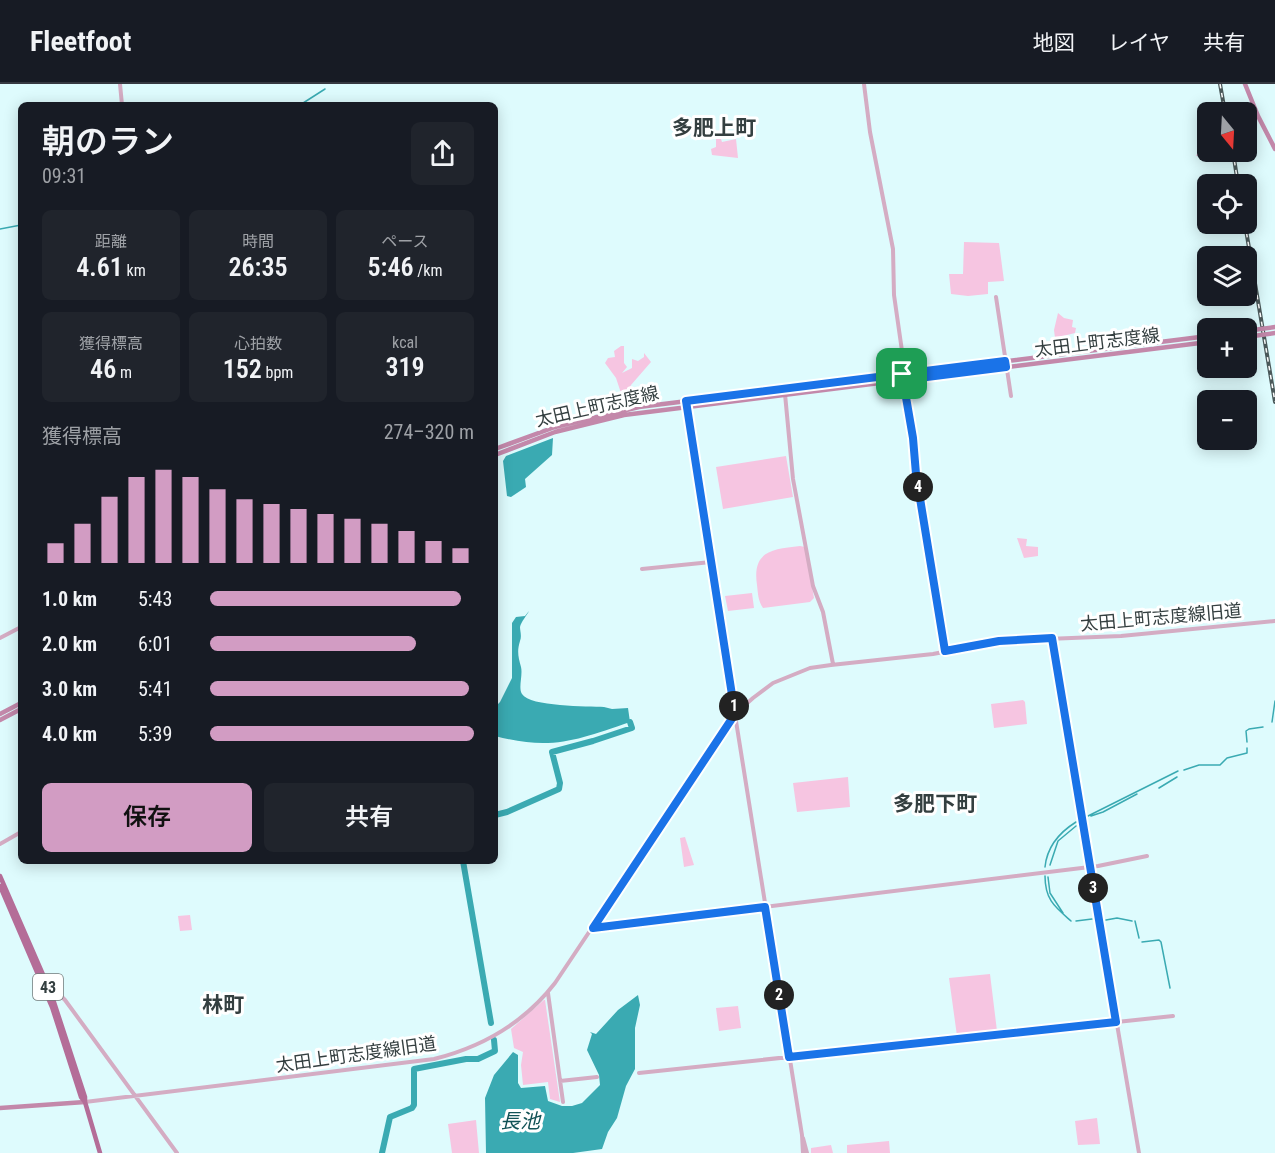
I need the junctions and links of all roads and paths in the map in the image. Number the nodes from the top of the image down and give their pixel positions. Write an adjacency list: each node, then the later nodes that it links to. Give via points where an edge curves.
1 (120, 84): 4 (street)
2 (864, 84): 15 (street, via 893,249)
3 (1245, 84): 5 (main road)
4 (122, 102)
5 (1275, 149)
6 (996, 297): 13 (street)
7 (1275, 327): 8 (main road, bridge)
8 (1257, 329)
9 (1275, 333): 10 (main road, bridge)
10 (1257, 335)
11 (1197, 337): 13 (main road, 太田上町志度線)
12 (1197, 343): 14 (main road, 太田上町志度線)
13 (1005, 361): 14 (street); 15 (main road, 太田上町志度線)
14 (1006, 367): 15 (main road, 太田上町志度線); 17 (street)
15 (903, 377): 16 (main road, 太田上町志度線); 26 (street)
16 (785, 392): 18 (main road, 太田上町志度線); 27 (street, via 794,479 813,586 823,612)
17 (1011, 396)
18 (686, 404): 19 (main road, 太田上町志度線, via 594,422); 20 (street)
19 (498, 450)
20 (711, 562): 21 (street); 31 (street)
21 (642, 569)
22 (1275, 621): 25 (street, 太田上町志度線旧道, via 1121,636)
23 (18, 629): 24 (street)
24 (0, 638)
25 (1052, 638): 26 (street, 太田上町志度線旧道, via 999,641); 36 (street)
26 (945, 651): 27 (street, 太田上町志度線旧道)
27 (833, 664): 31 (street, 太田上町志度線旧道, via 810,668 773,683)
28 (18, 705): 30 (main road)
29 (18, 711): 32 (main road)
30 (0, 714)
31 (735, 714): 39 (street); 40 (street, 太田上町志度線旧道)
32 (0, 720)
33 (18, 834): 34 (street)
34 (0, 844)
35 (1148, 856): 36 (street)
36 (1089, 867): 39 (street); 44 (street)
37 (0, 876): 41 (main road, 43)
38 (0, 886): 41 (main road, 43)
39 (765, 907): 40 (street); 45 (street)
40 (593, 928): 42 (street, 太田上町志度線旧道)
41 (49, 993): 49 (street, via 65,1000); 50 (main road, 43)
42 (548, 993): 48 (street); 49 (street, 太田上町志度線旧道, via 496,1035 434,1059)
43 (1173, 1016): 44 (street)
44 (1116, 1022): 45 (street); 56 (street)
45 (789, 1057): 46 (street); 55 (street)
46 (639, 1073)
47 (597, 1077): 48 (street)
48 (560, 1081): 51 (street)
49 (137, 1097): 50 (street, 太田上町志度線旧道); 54 (street)
50 (85, 1102): 52 (main road); 53 (main road, 43)
51 (563, 1102)
52 (0, 1108)
53 (100, 1153)
54 (177, 1153)
55 (805, 1153)
56 (1139, 1153)

